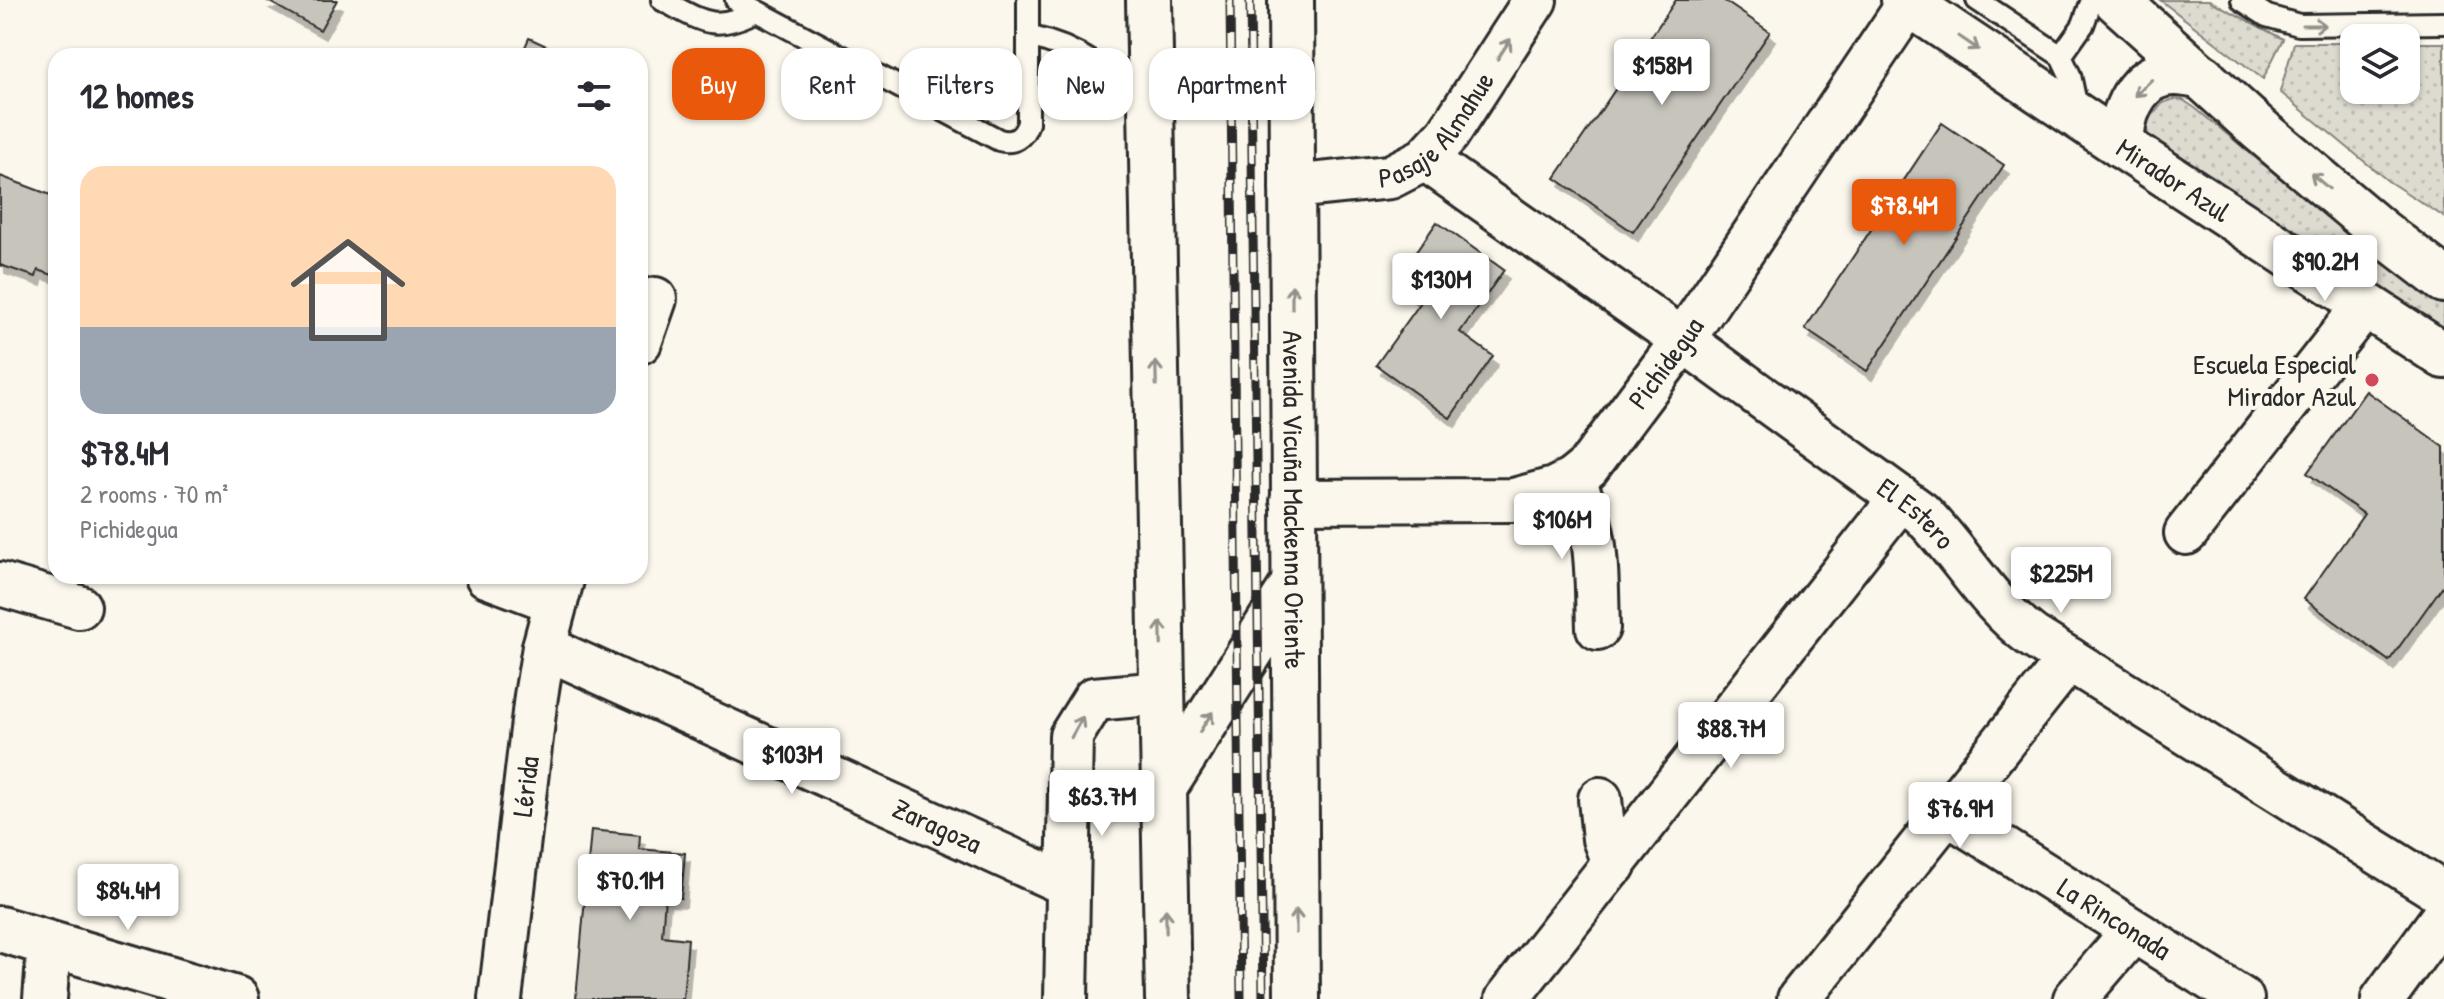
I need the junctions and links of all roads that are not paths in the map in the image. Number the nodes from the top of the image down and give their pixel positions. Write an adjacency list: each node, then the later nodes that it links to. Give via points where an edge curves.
1 (662, 0): 12 (lane, via 711,23 734,22)
2 (736, 0): 12 (lane)
3 (1028, 0): 14 (lane)
4 (1149, 0): 15 (main road)
5 (1291, 0): 23 (main road, Avenida Vicuña Mackenna Oriente)
6 (1535, 0): 22 (street, Pasaje Almahue, one-way to 6, via 1448,134)
7 (1977, 0): 16 (lane)
8 (2092, 0): 16 (lane, via 2083,25)
9 (2116, 0): 17 (main road)
10 (2242, 0): 13 (lane, one-way to 13, via 2267,16 2299,25)
11 (1906, 2): 19 (main road, Mirador Azul, one-way to 19); 28 (street, Pichidegua)
12 (756, 11): 14 (lane, via 1008,142 1025,133 1028,123)
13 (2444, 23)
14 (1028, 36): 18 (lane, via 1090,59)
15 (1150, 48)
16 (2061, 56): 19 (lane)
17 (2203, 77): 21 (main road, one-way to 21, via 2175,72 2149,81 2124,114); 24 (main road, one-way to 17, via 2319,180)
18 (1149, 113)
19 (2079, 117): 21 (main road, Mirador Azul)
20 (1152, 120): 42 (main road, one-way to 20)
21 (2122, 146): 26 (main road, Mirador Azul)
22 (1425, 159): 23 (street, Pasaje Almahue, via 1390,177); 28 (street, El Estero)
23 (1291, 187): 32 (main road, Avenida Vicuña Mackenna Oriente, one-way to 23)
24 (2444, 280)
25 (655, 299): 27 (street)
26 (2364, 306): 29 (main road, Mirador Azul); 33 (street)
27 (648, 319)
28 (1683, 340): 30 (street, Pichidegua, via 1602,452); 31 (street, El Estero)
29 (2444, 356)
30 (1572, 480): 32 (street, Pichidegua, via 1514,500); 39 (street, via 1594,534)
31 (1901, 498): 41 (street, El Estero, via 1938,530 1998,608); 46 (street)
32 (1292, 501): 36 (main road, Avenida Vicuña Mackenna Oriente)
33 (2186, 533)
34 (0, 584): 38 (street)
35 (532, 584): 37 (street)
36 (1293, 585): 43 (main road, one-way to 36); 58 (main road, Avenida Vicuña Mackenna Oriente, one-way to 36)
37 (560, 589): 40 (street, Lérida)
38 (79, 607)
39 (1598, 628)
40 (544, 647): 47 (street, Zaragoza); 55 (street, Lérida)
41 (2069, 659): 45 (street); 48 (street, El Estero)
42 (1162, 693): 43 (main road); 47 (street, one-way to 42, via 1071,736 1094,699)
43 (1164, 788): 57 (main road, one-way to 43)
44 (1600, 799): 46 (street, via 1604,839)
45 (1947, 813): 51 (street, La Rinconada); 60 (street)
46 (1614, 865): 59 (street)
47 (1068, 885): 56 (street)
48 (2444, 894)
49 (2444, 915): 63 (street)
50 (0, 929): 52 (main road)
51 (2133, 931): 61 (street); 62 (street, La Rinconada)
52 (49, 945): 53 (street); 54 (main road)
53 (45, 999)
54 (236, 999)
55 (500, 999)
56 (1066, 999)
57 (1168, 999)
58 (1297, 999)
59 (1507, 999)
60 (1799, 999)
61 (2075, 999)
62 (2242, 999)
63 (2383, 999)

